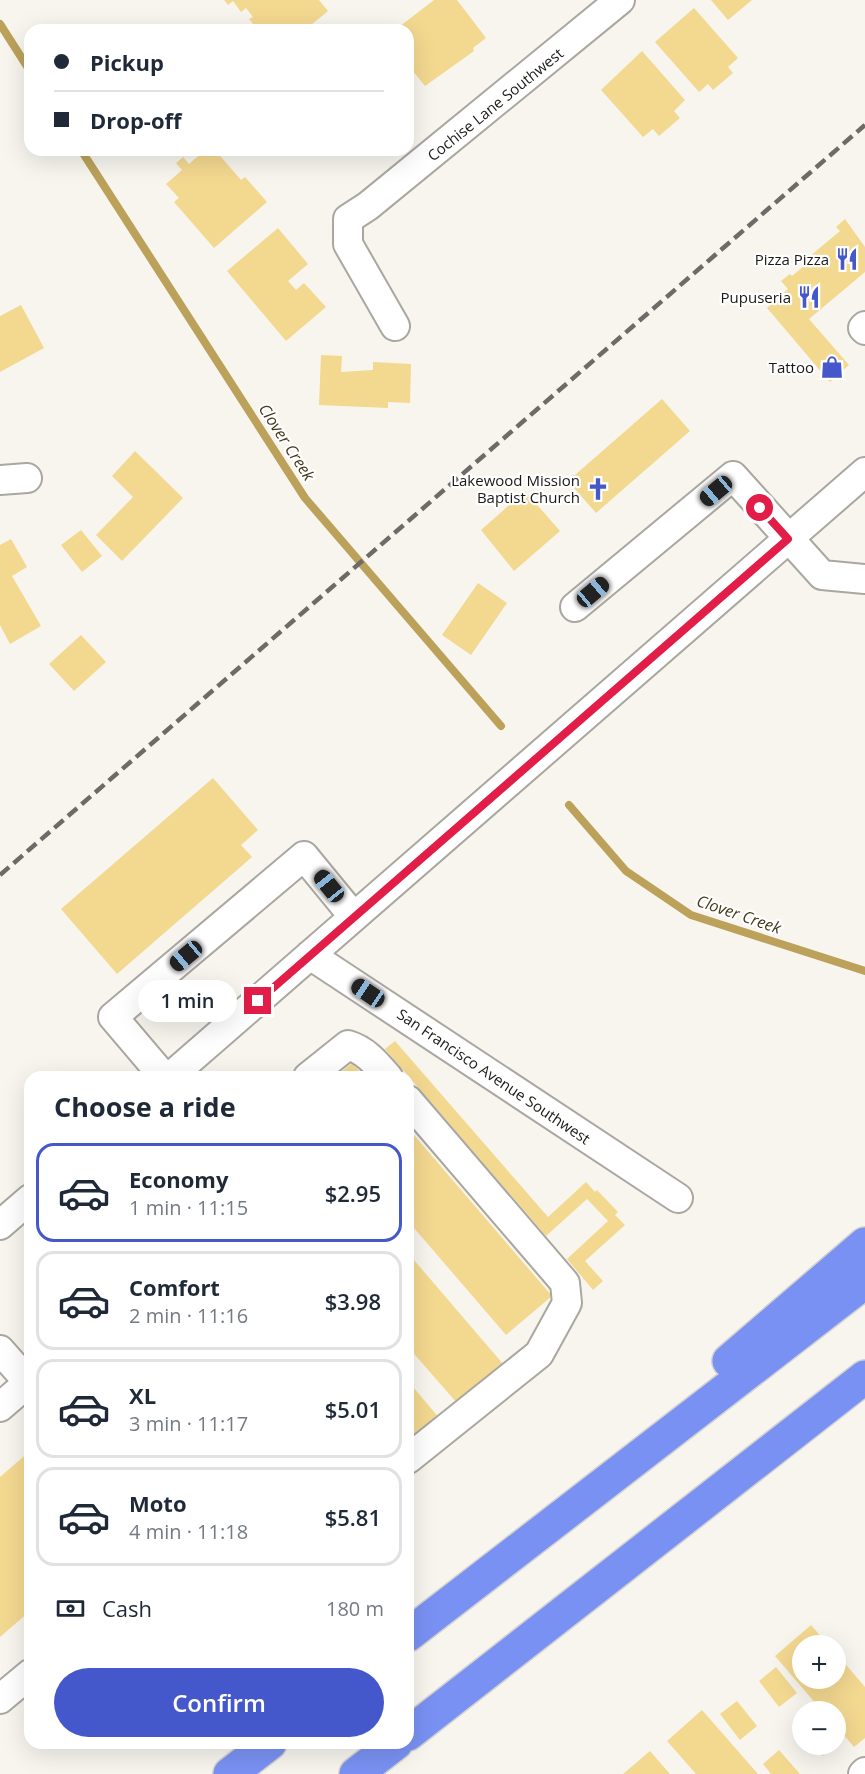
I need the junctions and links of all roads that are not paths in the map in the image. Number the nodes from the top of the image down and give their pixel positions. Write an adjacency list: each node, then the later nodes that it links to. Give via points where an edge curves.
1 (620, 0): 2 (street, Cochise Lane Southwest, via 348,219 348,244)
2 (395, 326)
3 (865, 472): 4 (street)
4 (788, 539): 5 (street, via 822,575); 6 (street, via 733,477); 7 (street)
5 (865, 579)
6 (575, 607)
7 (354, 917): 8 (street); 9 (street, via 304,856 113,1017)
8 (310, 955): 10 (street); 14 (street, San Francisco Avenue Southwest)
9 (159, 1071)
10 (177, 1071)
11 (316, 1071): 12 (street, via 348,1045 358,1048)
12 (383, 1071)
13 (414, 1107): 25 (street, via 565,1283 567,1303 539,1354)
14 (678, 1198)
15 (24, 1204): 16 (street)
16 (0, 1225)
17 (865, 1244): 26 (highway)
18 (865, 1282): 26 (highway)
19 (0, 1350): 20 (street)
20 (24, 1377)
21 (865, 1377): 28 (highway)
22 (24, 1387): 24 (street)
23 (865, 1403): 28 (highway)
24 (0, 1407)
25 (414, 1454)
26 (457, 1596): 27 (highway)
27 (414, 1630)
28 (501, 1661): 31 (highway)
29 (24, 1679): 30 (street)
30 (0, 1699)
31 (414, 1729)
32 (262, 1749): 34 (highway)
33 (388, 1749): 35 (highway)
34 (230, 1774)
35 (356, 1774)

